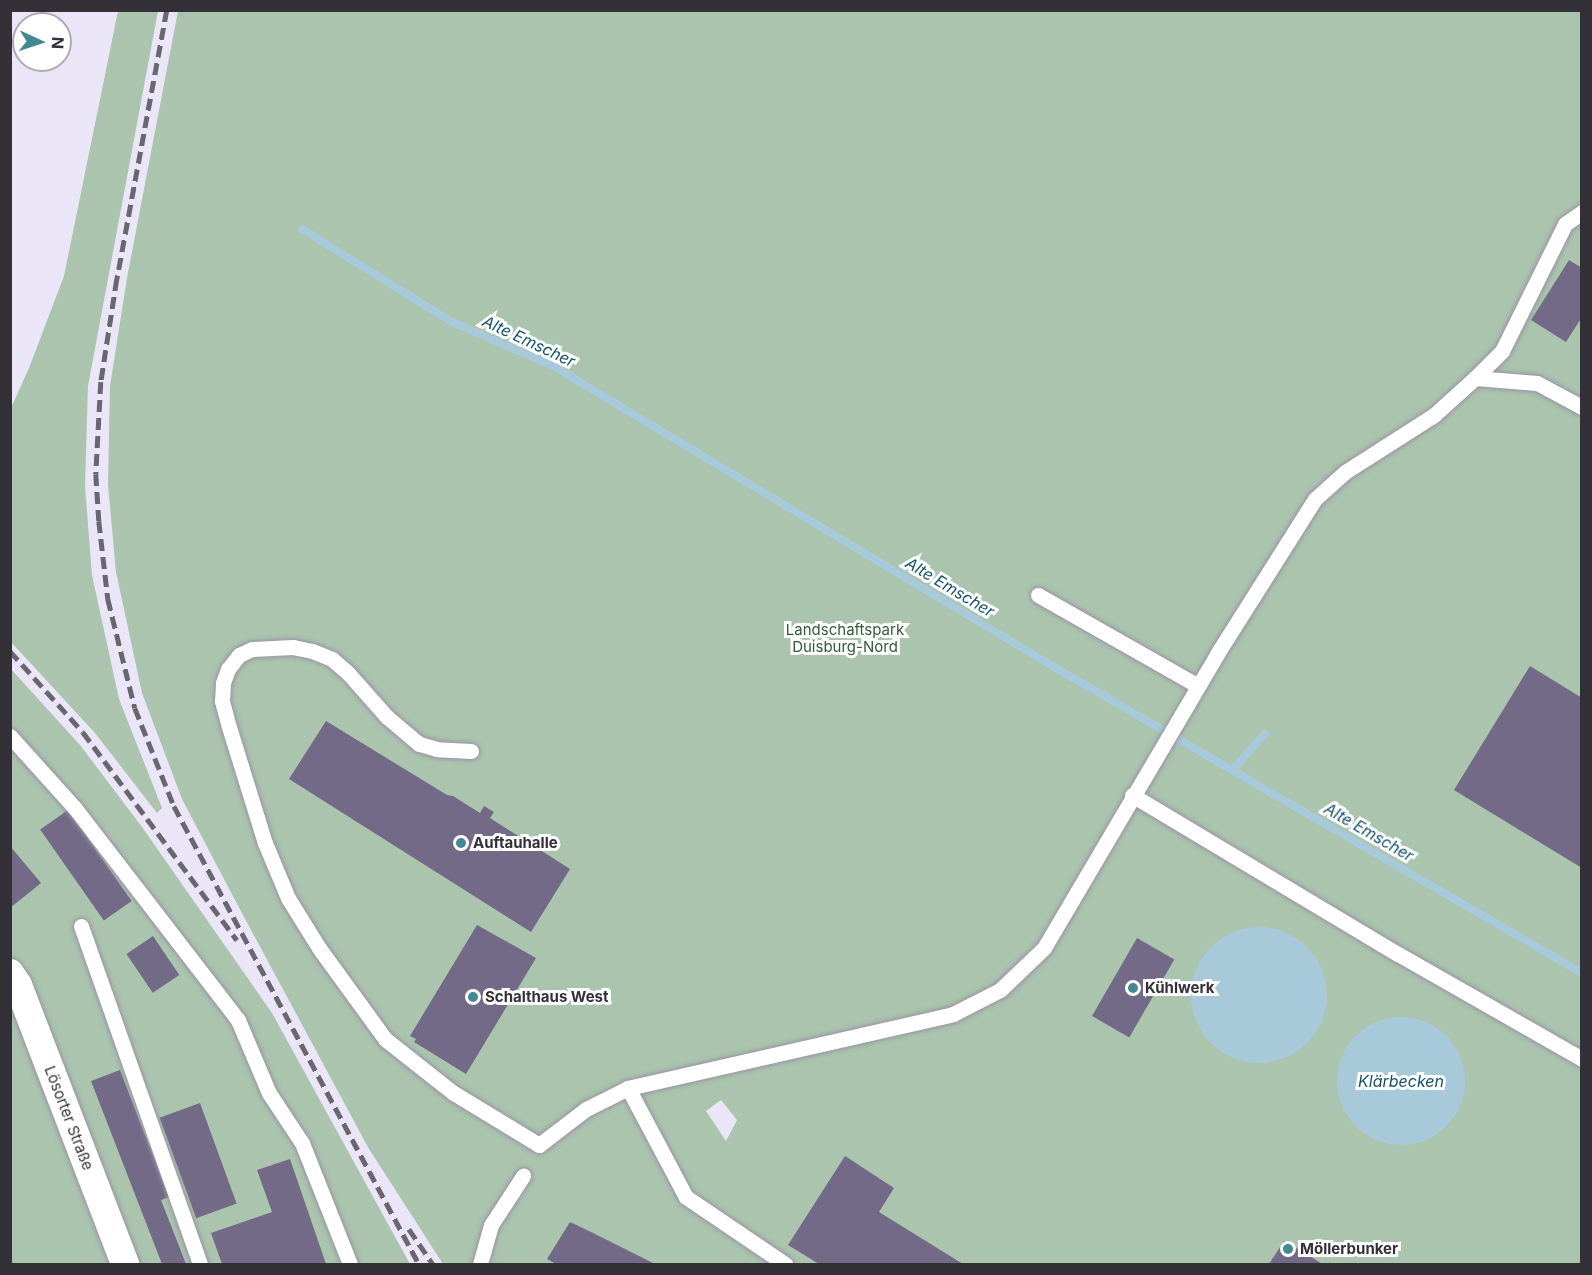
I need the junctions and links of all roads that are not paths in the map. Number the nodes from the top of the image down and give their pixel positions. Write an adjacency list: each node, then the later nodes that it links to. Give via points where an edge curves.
1 (1581, 212): 2 (lane, via 1565,224 1502,351)
2 (1475, 378): 3 (lane, via 1537,383); 5 (lane, via 1434,415 1345,472 1315,499)
3 (1581, 407)
4 (1038, 595): 5 (lane)
5 (1198, 686): 8 (lane)
6 (10, 736): 16 (lane, via 74,807 238,1020 269,1093 302,1143)
7 (471, 752): 12 (lane, via 419,744 387,717 348,672 332,659 312,651 293,647 252,650 239,656 223,683 222,701 229,727 265,843 288,898 386,1040 452,1092 539,1145 586,1109)
8 (1132, 795): 11 (lane); 12 (lane, via 1044,948 1000,990 953,1014)
9 (81, 926): 15 (lane)
10 (10, 973): 14 (street, Lösorter Straße, via 18,985)
11 (1581, 1059)
12 (628, 1088): 18 (lane, via 686,1197)
13 (523, 1176): 17 (lane, via 492,1225)
14 (125, 1264)
15 (200, 1264)
16 (350, 1264)
17 (480, 1264)
18 (785, 1264)

